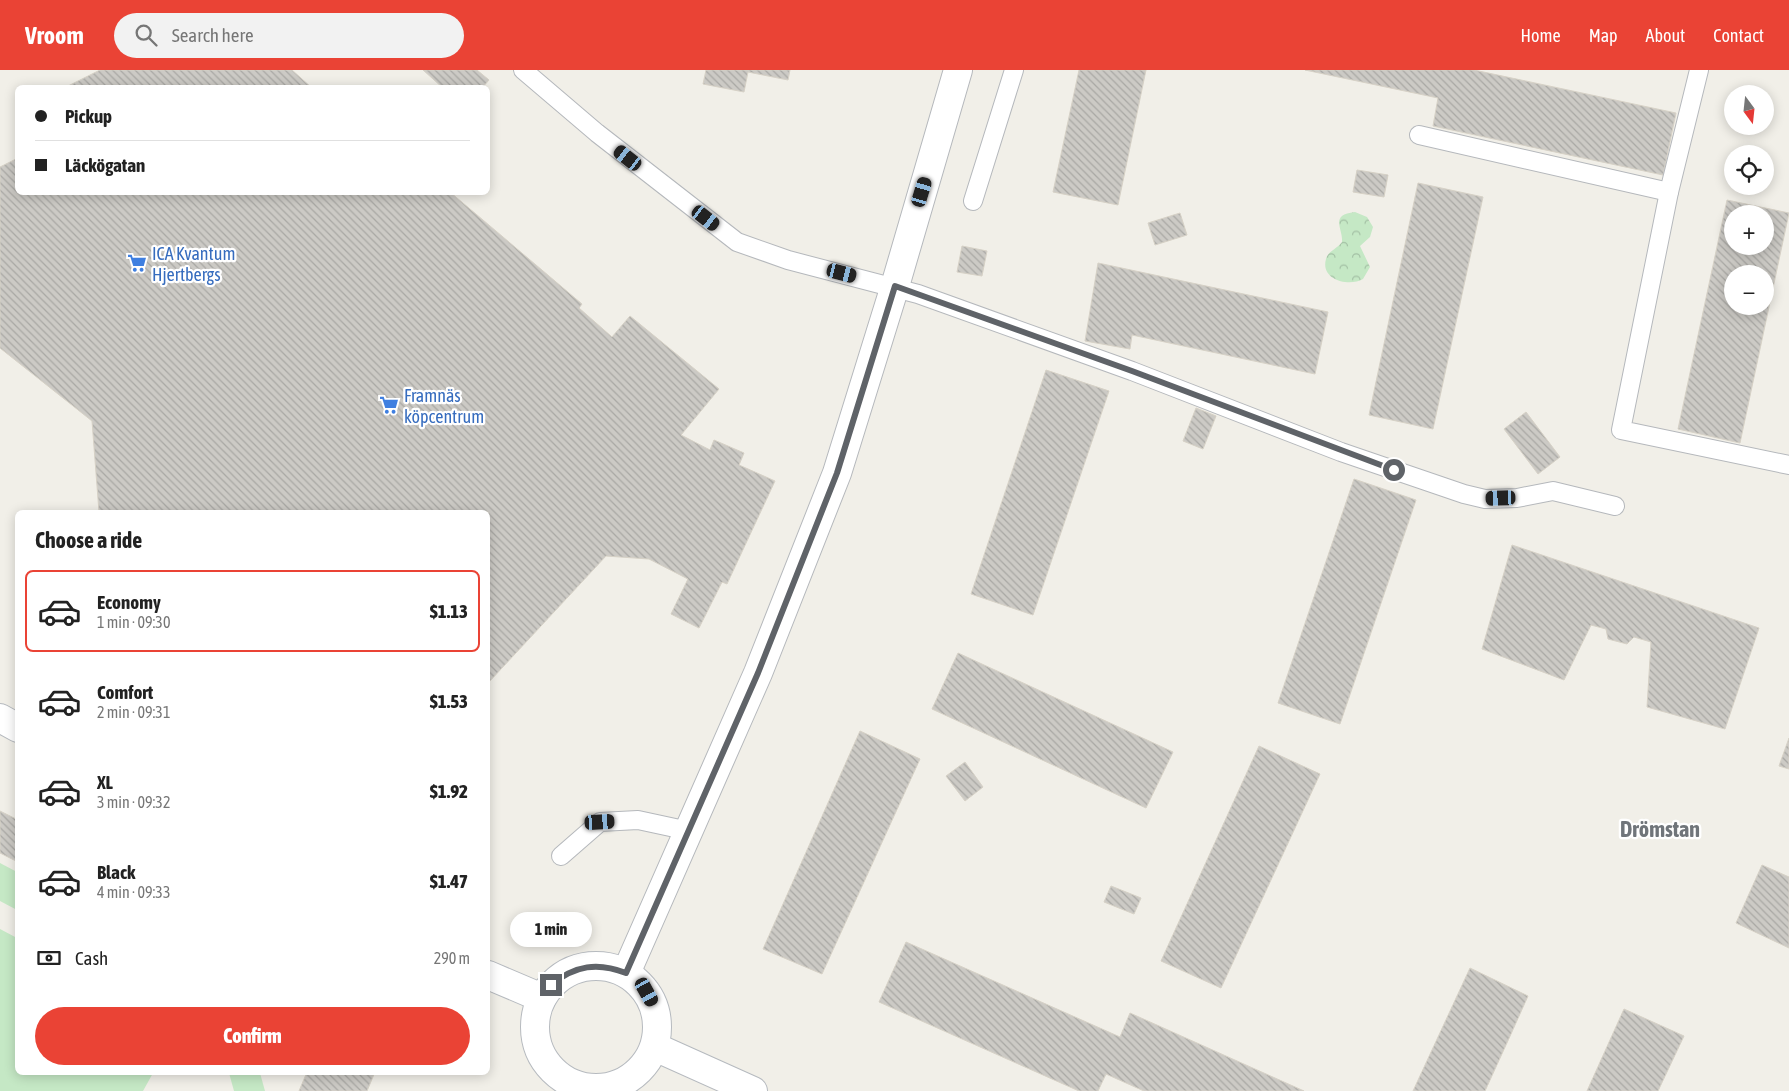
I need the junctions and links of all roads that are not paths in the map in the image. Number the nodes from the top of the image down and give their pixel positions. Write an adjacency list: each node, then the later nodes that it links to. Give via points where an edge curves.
1 (523, 70): 8 (lane, via 597,133 738,242 788,260)
2 (958, 70): 8 (street)
3 (1014, 70): 7 (lane)
4 (1698, 70): 6 (lane)
5 (1420, 135): 6 (lane)
6 (1669, 192): 9 (lane, via 1621,430)
7 (973, 201)
8 (895, 286): 10 (lane, via 1132,371 1341,452 1464,494 1517,498 1553,491); 13 (street, via 837,473 758,673)
9 (1789, 464)
10 (1615, 506)
11 (0, 718): 12 (street)
12 (15, 726)
13 (688, 831): 14 (lane, via 638,820 600,822); 15 (street)
14 (561, 856)
15 (626, 973): 17 (street, via 611,967 579,968 564,974); 18 (street, via 638,982 654,1004 658,1033)
16 (490, 976): 17 (street)
17 (542, 998): 19 (street, via 534,1029 537,1045 544,1060 561,1077)
18 (655, 1047): 19 (street, via 638,1072 626,1080 598,1089); 20 (street)
19 (582, 1089)
20 (754, 1091)

